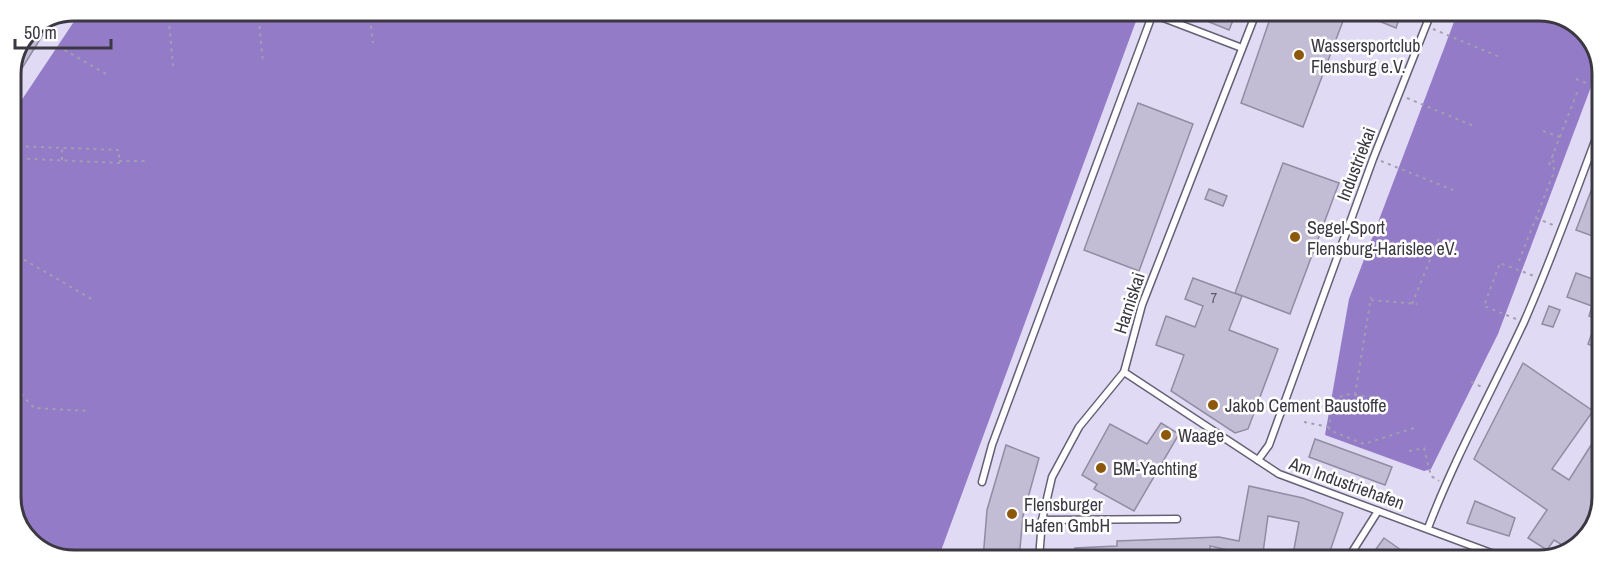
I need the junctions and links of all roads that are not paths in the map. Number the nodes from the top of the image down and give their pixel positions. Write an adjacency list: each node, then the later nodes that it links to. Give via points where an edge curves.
1 (1150, 21): 9 (lane)
2 (1171, 21): 5 (lane)
3 (1253, 21): 5 (lane, Harniskai)
4 (1429, 21): 8 (lane, Industriekai, via 1373,159 1269,445)
5 (1242, 48): 7 (lane, Harniskai, via 1142,305)
6 (1592, 148): 13 (lane, via 1542,280 1444,484)
7 (1124, 372): 8 (lane, Am Industriehafen); 12 (lane, Harniskai, via 1079,428 1052,477)
8 (1258, 460): 10 (lane, Am Industriehafen, via 1300,484)
9 (981, 482)
10 (1378, 511): 13 (lane, Am Industriehafen); 15 (lane)
11 (1177, 519): 12 (lane)
12 (1042, 520): 14 (lane, Harniskai)
13 (1428, 528): 16 (lane, Am Industriehafen)
14 (1040, 550)
15 (1353, 550)
16 (1484, 550)

